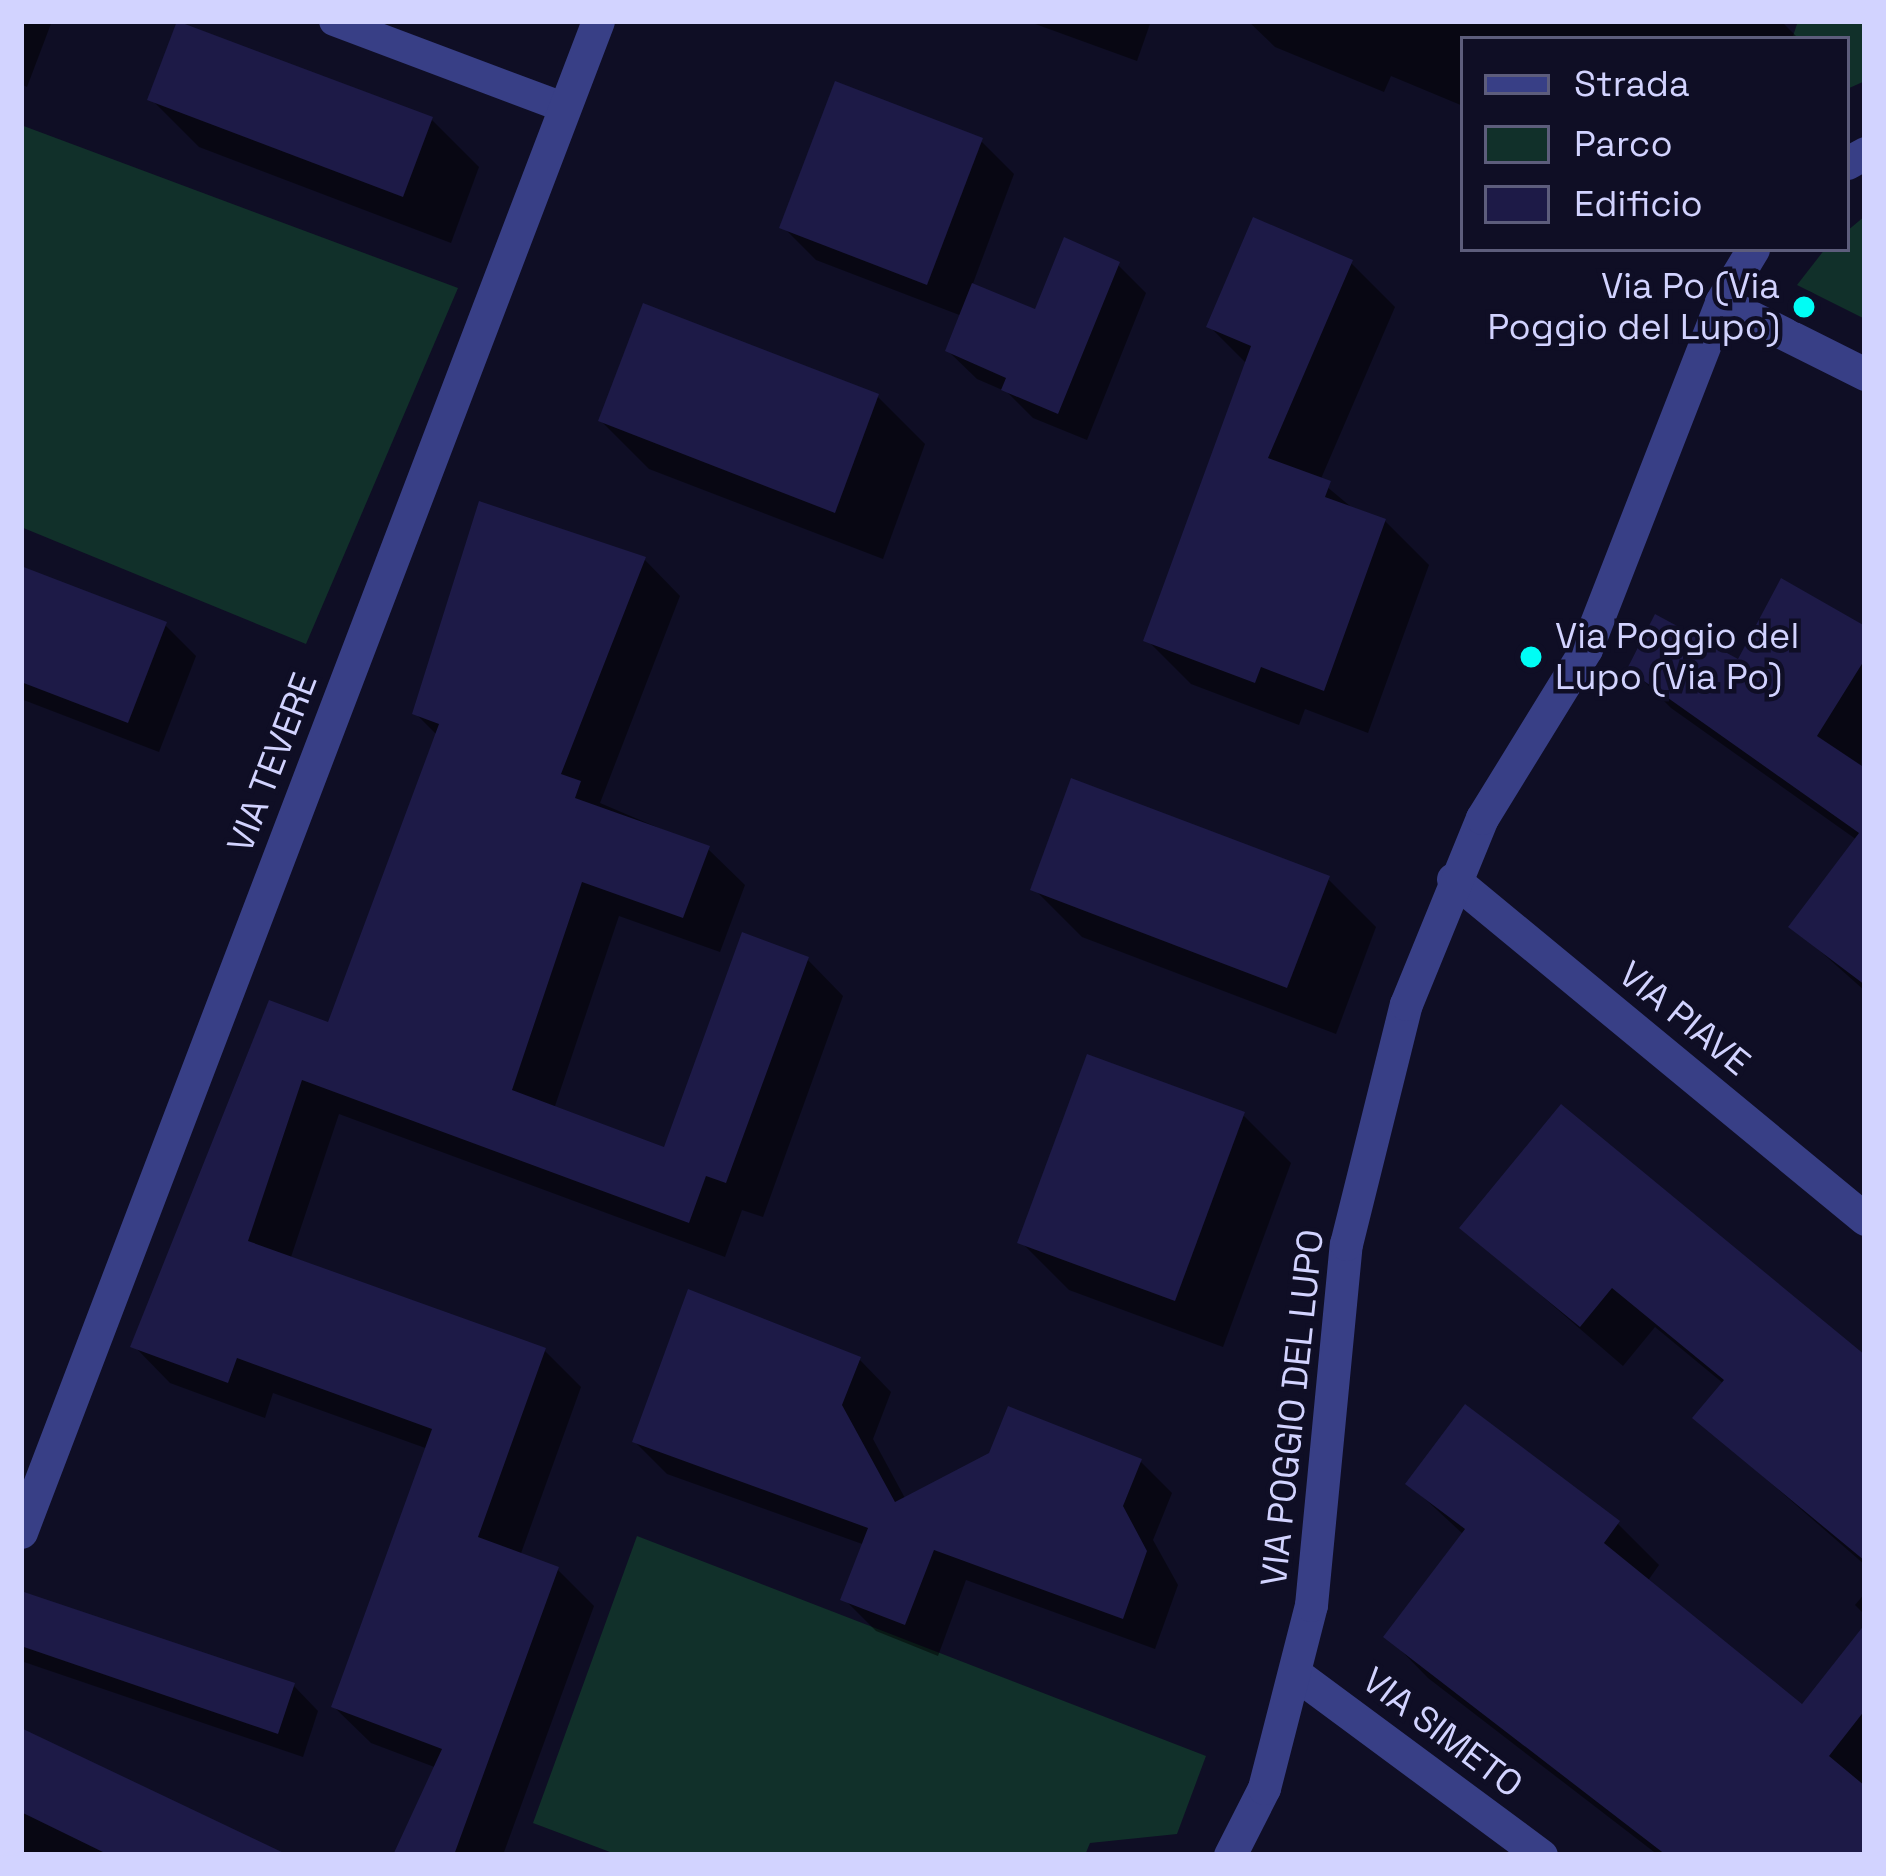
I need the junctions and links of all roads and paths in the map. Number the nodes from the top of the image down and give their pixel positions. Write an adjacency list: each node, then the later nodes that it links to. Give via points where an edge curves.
1 (334, 21): 3 (lane)
2 (598, 21): 3 (street, VIA TEVERE)
3 (565, 108): 9 (street, VIA TEVERE)
4 (1751, 252): 5 (street, VIA POGGIO DEL LUPO)
5 (1721, 302): 6 (street); 7 (street, VIA POGGIO DEL LUPO, via 1586,649)
6 (1865, 374)
7 (1453, 879): 8 (street, VIA PIAVE); 10 (street, VIA POGGIO DEL LUPO, via 1406,1004 1346,1244 1311,1605)
8 (1865, 1219)
9 (21, 1532)
10 (1296, 1674): 11 (street, VIA POGGIO DEL LUPO, via 1264,1788); 12 (street, VIA SIMETO)
11 (1230, 1855)
12 (1541, 1855)

